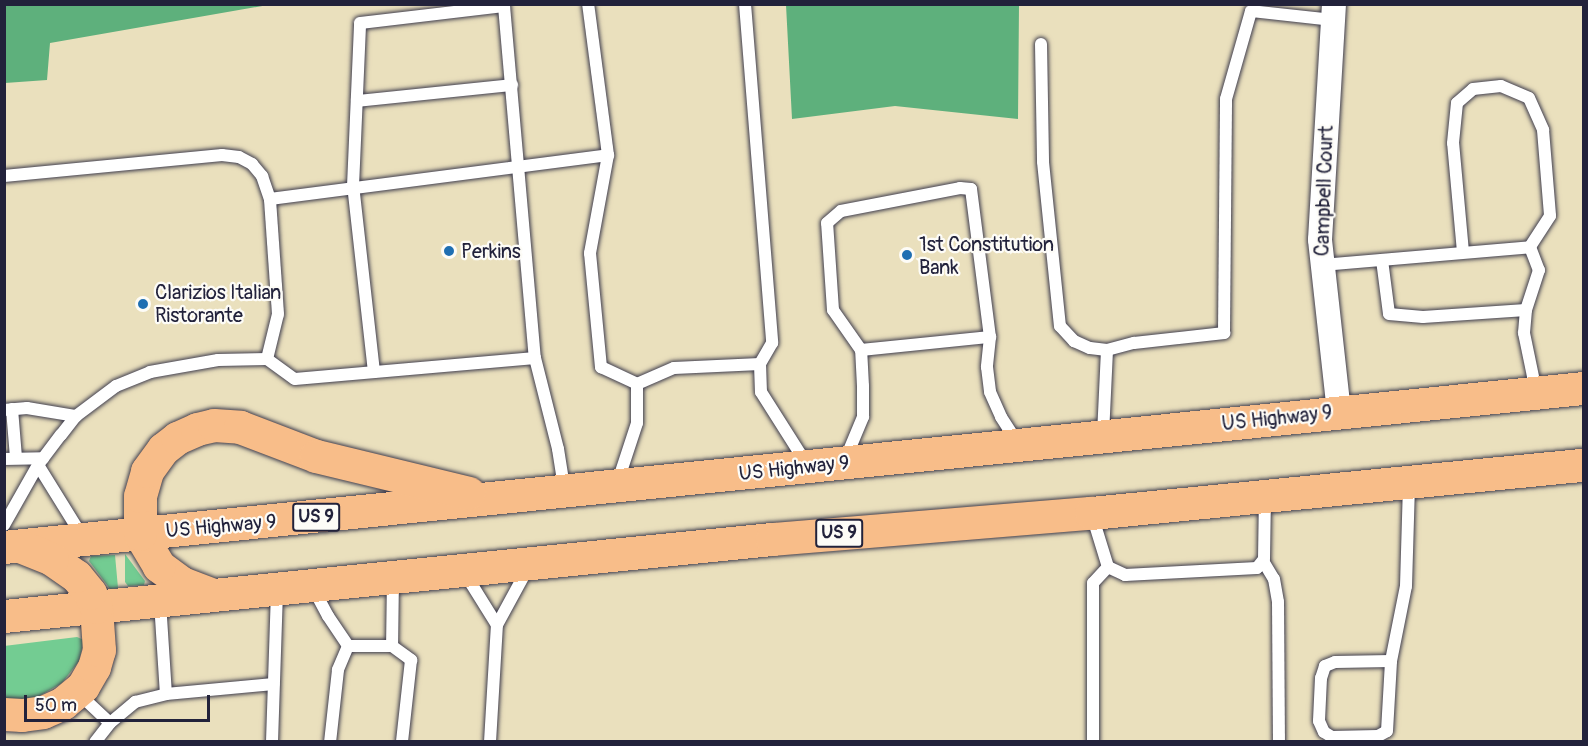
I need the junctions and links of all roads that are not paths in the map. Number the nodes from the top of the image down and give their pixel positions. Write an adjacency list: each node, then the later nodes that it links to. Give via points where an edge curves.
1 (588, 4): 7 (lane)
2 (746, 4): 22 (lane, via 772,343)
3 (1333, 12): 15 (street, Campbell Court, via 1320,240); 19 (lane, via 1251,11 1226,99 1224,333 1134,343)
4 (1041, 44): 19 (lane, via 1043,162 1060,326 1074,341)
5 (512, 86): 6 (lane); 6 (lane, via 504,6 360,23); 8 (lane)
6 (357, 101): 10 (lane)
7 (608, 155): 8 (lane); 24 (lane, via 590,253 601,367)
8 (520, 166): 10 (lane); 20 (lane)
9 (4, 176): 11 (lane, via 222,155 252,164 262,176)
10 (353, 186): 11 (lane); 23 (lane)
11 (270, 199): 21 (lane, via 278,314)
12 (1530, 247): 13 (lane); 13 (lane, via 1550,216 1543,130 1530,98 1501,86 1473,89 1456,103 1453,143); 16 (lane, via 1539,270)
13 (1463, 252): 14 (lane)
14 (1382, 260): 15 (lane); 16 (lane, via 1389,314 1423,317)
15 (1322, 265): 28 (street, Campbell Court)
16 (1526, 310): 26 (lane, via 1524,333)
17 (990, 337): 18 (lane); 18 (lane, via 971,189 960,189 841,211 827,223 833,310); 31 (lane, via 990,392)
18 (861, 350): 34 (lane, via 863,417)
19 (1107, 350): 30 (lane)
20 (535, 358): 23 (lane); 39 (lane)
21 (267, 359): 23 (lane, via 295,379); 29 (lane, via 218,360 150,372 116,386)
22 (760, 364): 24 (lane, via 674,368); 36 (lane, via 761,392)
23 (374, 372)
24 (637, 384): 38 (lane, via 637,423)
25 (1584, 388): 26 (highway, US Highway 9 / US 9)
26 (1536, 392): 28 (highway, US Highway 9 / US 9)
27 (8, 410): 29 (lane, via 27,408); 32 (lane)
28 (1340, 412): 30 (highway, US Highway 9 / US 9)
29 (76, 416): 33 (lane)
30 (1103, 435): 31 (highway, US Highway 9 / US 9)
31 (1018, 443): 34 (highway, US Highway 9 / US 9)
32 (10, 459): 33 (lane)
33 (40, 462): 44 (lane); 45 (lane)
34 (843, 463): 36 (highway, US Highway 9 / US 9)
35 (1584, 465): 37 (highway, US 9)
36 (808, 467): 38 (highway, US Highway 9 / US 9)
37 (1409, 482): 40 (highway, US 9); 60 (lane, via 1406,586)
38 (616, 486): 39 (highway, US Highway 9 / US 9)
39 (564, 490): 41 (highway, US Highway 9 / US 9)
40 (1265, 496): 42 (highway, US 9); 46 (lane)
41 (492, 499): 43 (highway, US Highway 9 / US 9); 43 (highway, via 316,456 240,427 214,425 177,438 147,471 140,496)
42 (1091, 513): 47 (highway, US 9); 48 (lane)
43 (140, 534): 44 (highway, US Highway 9 / US 9); 53 (highway, via 159,566 182,583)
44 (84, 538): 45 (highway, US Highway 9 / US 9)
45 (9, 539): 55 (highway, via 52,559 75,576)
46 (1263, 561): 48 (lane, via 1257,568 1125,575); 72 (lane, via 1274,579 1278,602)
47 (531, 563): 49 (highway, US 9); 57 (lane)
48 (1107, 567): 71 (lane, via 1093,582)
49 (464, 571): 50 (highway, US 9); 57 (lane)
50 (393, 578): 51 (highway, US 9); 59 (lane)
51 (311, 585): 52 (highway, US 9); 58 (lane)
52 (277, 589): 53 (highway, US 9); 61 (lane)
53 (215, 596): 54 (highway, US 9)
54 (160, 601): 55 (highway, US 9); 63 (lane)
55 (96, 607): 56 (highway, US 9); 62 (highway, via 99,650 94,667)
56 (4, 616)
57 (496, 625): 70 (lane)
58 (348, 646): 59 (lane); 68 (lane, via 338,670)
59 (392, 646): 69 (lane, via 411,660)
60 (1391, 661): 60 (lane, via 1387,731 1378,736 1332,737 1323,732 1319,721 1325,666 1335,662)
61 (274, 684): 63 (lane); 67 (lane)
62 (76, 691): 64 (highway, via 63,703 43,712); 65 (lane)
63 (166, 694): 65 (lane, via 135,702)
64 (4, 714)
65 (110, 723): 66 (lane)
66 (95, 741)
67 (272, 741)
68 (330, 741)
69 (402, 741)
70 (490, 741)
71 (1093, 741)
72 (1279, 741)

